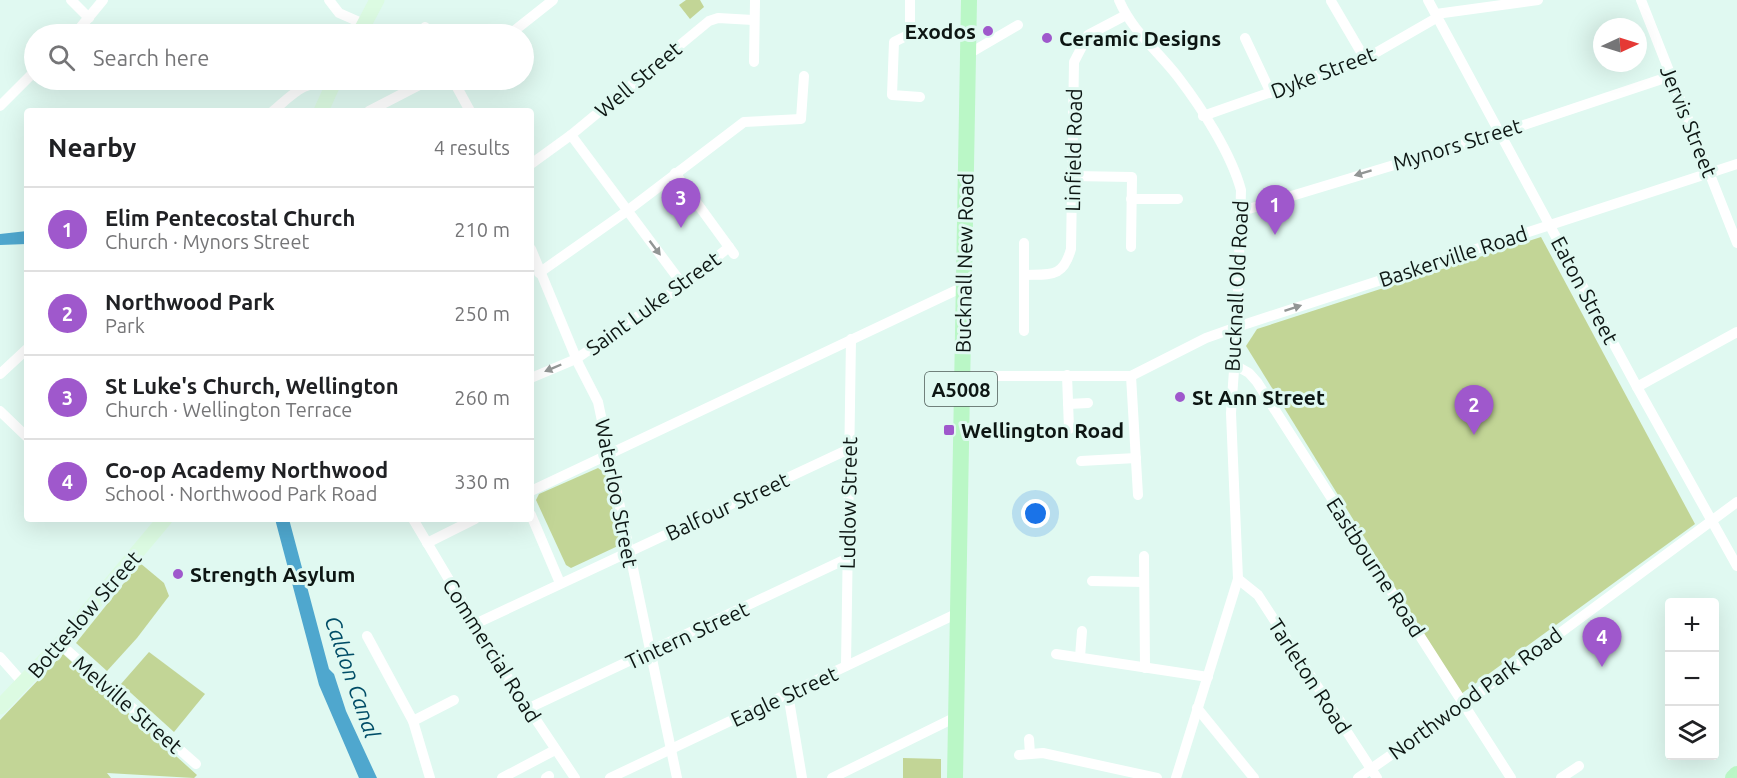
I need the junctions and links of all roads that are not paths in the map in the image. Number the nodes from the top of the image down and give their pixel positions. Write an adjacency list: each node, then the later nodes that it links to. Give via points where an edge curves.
1 (71, 0): 17 (street)
2 (103, 0): 17 (street)
3 (329, 0): 20 (street)
4 (377, 0): 21 (street)
5 (553, 0): 22 (street)
6 (755, 0): 18 (street)
7 (910, 0): 36 (street, via 909,34 894,42 892,94)
8 (969, 0): 25 (main road, Bucknall New Road / A5008)
9 (1119, 0): 15 (street, Bucknall Old Road)
10 (1428, 0): 16 (street, Eaton Street)
11 (1538, 0): 14 (street)
12 (1641, 0): 29 (street, Jervis Street)
13 (1331, 1): 26 (street)
14 (1480, 4): 16 (street)
15 (1126, 15): 42 (street, Bucknall Old Road, via 1178,77); 49 (street, Linfield Road, via 1088,35 1074,62)
16 (1437, 15): 26 (street, Dyke Street); 43 (street, Eaton Street)
17 (89, 18): 19 (street)
18 (753, 20): 27 (street); 44 (street, Well Street, via 709,21)
19 (84, 24)
20 (354, 24)
21 (364, 24)
22 (523, 24)
23 (1018, 25): 25 (street)
24 (1245, 38): 35 (street)
25 (970, 53): 62 (main road, Bucknall New Road / A5008)
26 (1365, 59): 35 (street, Dyke Street)
27 (754, 62)
28 (804, 76): 47 (street, via 801,119 744,122)
29 (1671, 76): 43 (street, Mynors Street); 48 (street, Jervis Street)
30 (24, 82): 37 (street)
31 (299, 90): 38 (street)
32 (330, 90): 39 (street)
33 (410, 90): 40 (street)
34 (458, 90): 41 (street)
35 (1271, 93): 42 (street, Dyke Street)
36 (920, 97)
37 (0, 106)
38 (277, 108)
39 (322, 108)
40 (375, 108)
41 (468, 108)
42 (1203, 116): 53 (street, Bucknall Old Road, via 1236,171)
43 (1500, 133): 53 (street, Mynors Street, one-way to 53); 54 (street, Eaton Street)
44 (571, 135): 45 (street, Well Street); 52 (street)
45 (534, 162)
46 (1737, 164): 48 (street, Baskerville Road)
47 (675, 173): 52 (street); 61 (street, Saint Luke Street, via 732,251)
48 (1710, 173): 54 (street, Baskerville Road); 56 (street, Jervis Street)
49 (1073, 176): 50 (street, via 1132,177); 60 (street, Linfield Road, via 1071,249 1064,268 1054,274)
50 (1131, 199): 51 (street); 57 (street)
51 (1178, 199)
52 (627, 211): 59 (street); 61 (street, one-way to 61)
53 (1242, 211): 63 (street, Bucknall Old Road)
54 (1549, 224): 63 (street, Baskerville Road, one-way to 54); 75 (street, Eaton Street)
55 (1024, 243): 60 (street)
56 (1737, 243)
57 (1131, 247)
58 (534, 259): 59 (street, Waterloo Street)
59 (540, 273): 68 (street, Waterloo Street)
60 (1024, 275): 64 (street)
61 (683, 285): 68 (street, Saint Luke Street)
62 (963, 286): 66 (street); 72 (main road, Bucknall New Road / A5008)
63 (1237, 327): 69 (street, Bucknall Old Road); 73 (street, Baskerville Road, via 1206,338)
64 (1024, 331)
65 (1737, 332): 75 (street)
66 (851, 339): 81 (street, Ludlow Street); 82 (street)
67 (24, 353): 70 (street)
68 (576, 359): 74 (street, Saint Luke Street, one-way to 74); 82 (street, Waterloo Street, via 598,402)
69 (1233, 364): 98 (street, Bucknall Old Road, via 1231,413); 117 (street, Eastbourne Road, via 1257,382)
70 (0, 374)
71 (1067, 375): 72 (street); 73 (street); 77 (street)
72 (962, 376): 102 (main road, Bucknall New Road / A5008)
73 (1131, 376): 83 (street)
74 (534, 377)
75 (1637, 387): 88 (street, Eaton Street)
76 (1088, 403): 77 (street)
77 (1068, 404): 79 (street)
78 (0, 411): 80 (street)
79 (1069, 429)
80 (24, 434)
81 (849, 449): 94 (street, Balfour Street); 96 (street, Ludlow Street)
82 (610, 454): 85 (street); 94 (street, Waterloo Street)
83 (1136, 458): 84 (street); 86 (street)
84 (1081, 461)
85 (534, 490)
86 (1138, 495)
87 (1737, 502): 88 (street, Northwood Park Road)
88 (1712, 521): 97 (street, Eaton Street); 117 (street, Northwood Park Road)
89 (162, 522): 106 (street, Botteslow Street)
90 (415, 522): 93 (street, Commercial Road)
91 (469, 522): 93 (street)
92 (534, 522): 101 (street)
93 (427, 543): 103 (street, Commercial Road)
94 (629, 553): 101 (street, Balfour Street); 107 (street, Waterloo Street)
95 (1144, 556): 100 (street)
96 (846, 560): 107 (street, Tintern Street); 111 (street, Ludlow Street)
97 (1737, 566)
98 (1238, 579): 113 (street, Bucknall Old Road); 128 (street, Tarleton Road, via 1258,595)
99 (1092, 581): 100 (street)
100 (1144, 582): 112 (street)
101 (560, 583): 103 (street, Balfour Street)
102 (958, 613): 111 (street, Eagle Street); 121 (main road, Bucknall New Road / A5008)
103 (475, 624): 120 (street, Commercial Road)
104 (1082, 631): 110 (street)
105 (367, 636): 122 (street)
106 (60, 644): 114 (street, Botteslow Street); 126 (street, Melville Street)
107 (649, 652): 120 (street, Tintern Street); 124 (street, Waterloo Street)
108 (1056, 654): 110 (street)
109 (0, 657): 114 (street)
110 (1080, 657): 112 (street)
111 (846, 666): 115 (street, Eagle Street)
112 (1145, 668): 113 (street)
113 (1208, 677): 119 (street, Bucknall Old Road)
114 (23, 683): 118 (street, Botteslow Street)
115 (788, 694): 124 (street, Eagle Street); 135 (street)
116 (454, 700): 122 (street)
117 (1464, 704): 128 (street, Northwood Park Road); 143 (street, Eastbourne Road)
118 (0, 707)
119 (1197, 708): 139 (street, Bucknall Old Road); 140 (street)
120 (527, 709): 125 (street, Commercial Road)
121 (956, 717): 136 (street); 137 (main road, Bucknall New Road / A5008)
122 (413, 721): 130 (street)
123 (1029, 739): 138 (street, via 1024,754 1043,753)
124 (672, 748): 133 (street, Eagle Street); 134 (street, Waterloo Street)
125 (555, 750): 131 (street); 132 (street, Commercial Road)
126 (196, 764)
127 (1579, 766): 144 (street)
128 (1371, 768): 141 (street, Northwood Park Road); 142 (street, Tarleton Road)
129 (1737, 774): 145 (main road)
130 (430, 778)
131 (502, 778)
132 (575, 778)
133 (610, 778)
134 (677, 778)
135 (802, 778)
136 (832, 778)
137 (955, 778)
138 (1157, 778)
139 (1176, 778)
140 (1254, 778)
141 (1358, 778)
142 (1377, 778)
143 (1511, 778)
144 (1561, 778)
145 (1733, 778)

